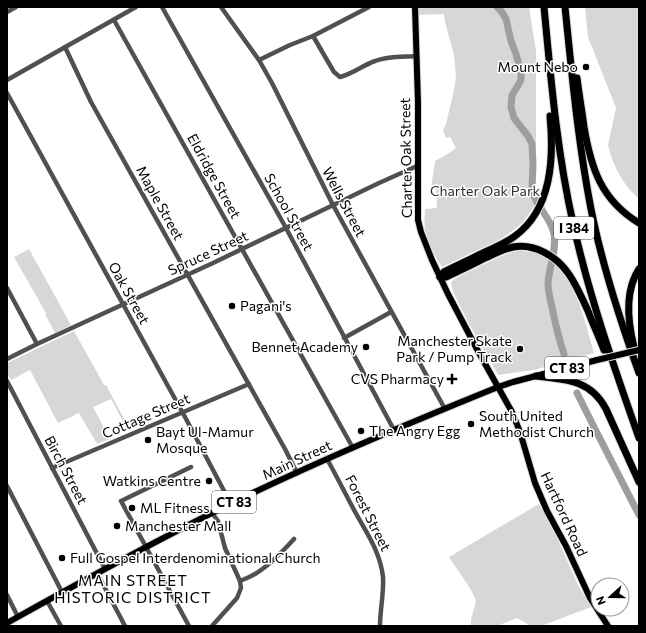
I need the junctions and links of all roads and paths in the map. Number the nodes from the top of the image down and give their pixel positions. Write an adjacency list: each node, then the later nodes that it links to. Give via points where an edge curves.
1 (16, 7): 9 (street)
2 (136, 7): 10 (street)
3 (162, 7): 22 (street, School Street)
4 (221, 7): 16 (street, Wells Street)
5 (369, 7): 11 (street)
6 (415, 7): 15 (main road, Charter Oak Street)
7 (544, 7): 14 (highway, I 384)
8 (565, 7): 12 (highway, I 384)
9 (7, 12)
10 (114, 20): 13 (street); 23 (street, Eldridge Street)
11 (313, 36): 15 (street, via 334,72 340,77 375,60); 16 (street)
12 (568, 38): 21 (highway, via 575,61 594,171 611,199); 35 (highway, I 384, via 578,126 592,211 608,278)
13 (65, 47): 17 (street); 25 (street, Maple Street, via 91,102)
14 (548, 50): 26 (highway, via 552,152 549,177 542,200 524,228 511,238 444,272); 40 (highway, I 384, via 558,143 573,222 592,297)
15 (416, 56): 19 (main road, Charter Oak Street)
16 (259, 60): 20 (street, Wells Street)
17 (7, 80)
18 (7, 93): 28 (street, Oak Street)
19 (417, 166): 20 (street, Spruce Street); 26 (main road, Charter Oak Street, via 420,230)
20 (333, 205): 22 (street, Spruce Street); 29 (street, Wells Street)
21 (639, 223)
22 (286, 228): 23 (street, Spruce Street); 30 (street, School Street)
23 (243, 249): 25 (street, Spruce Street); 45 (street, Eldridge Street)
24 (639, 270): 34 (highway, via 631,287 629,310 631,334)
25 (188, 275): 28 (street, Spruce Street); 38 (street, Maple Street)
26 (440, 277): 39 (main road, Charter Oak Street); 40 (highway, via 446,277 510,247 524,246 545,252 568,272 576,285)
27 (7, 288): 31 (street)
28 (123, 305): 31 (street, Spruce Street); 42 (street, Oak Street)
29 (391, 312): 30 (street); 41 (street, Wells Street)
30 (344, 338): 43 (street, School Street)
31 (37, 344): 33 (street, Spruce Street)
32 (639, 350): 36 (main road, CT 83, bridge)
33 (7, 359)
34 (639, 363)
35 (639, 373)
36 (536, 376): 39 (main road, CT 83); 50 (highway, via 576,381 596,394 609,413)
37 (7, 381): 48 (street, Birch Street)
38 (249, 384): 42 (street, Cottage Street); 49 (street, Maple Street)
39 (498, 387): 41 (main road, Main Street / CT 83); 69 (main road, Hartford Road, via 518,426 540,497 590,598)
40 (626, 399): 44 (highway, I 384)
41 (445, 409): 43 (main road, Main Street / CT 83)
42 (183, 412): 48 (street, Cottage Street); 52 (street, Oak Street)
43 (394, 430): 45 (main road, Main Street / CT 83)
44 (639, 438)
45 (353, 448): 46 (main road, Main Street / CT 83)
46 (328, 459): 49 (main road, Main Street / CT 83); 68 (street, Forest Street, via 380,560 383,582)
47 (191, 467): 55 (street, via 122,501)
48 (52, 468): 56 (street, Birch Street)
49 (297, 473): 52 (main road, Main Street / CT 83)
50 (639, 482)
51 (7, 488): 59 (street)
52 (231, 504): 53 (main road, Main Street / CT 83)
53 (212, 513): 55 (main road, Main Street / CT 83); 58 (street, via 218,521 225,548)
54 (294, 539): 58 (street, via 261,570)
55 (146, 547): 56 (main road, Main Street / CT 83); 66 (street)
56 (105, 569): 57 (main road, Main Street / CT 83)
57 (97, 573): 59 (main road, Main Street / CT 83); 65 (street)
58 (240, 581): 67 (street, via 241,588 237,598)
59 (62, 592): 61 (main road, Main Street / CT 83)
60 (7, 595): 62 (street)
61 (46, 601): 62 (main road, Main Street / CT 83); 64 (street)
62 (18, 617): 63 (main road, Main Street / CT 83)
63 (10, 624)
64 (61, 626)
65 (125, 626)
66 (189, 626)
67 (212, 626)
68 (380, 626)
69 (608, 626)

